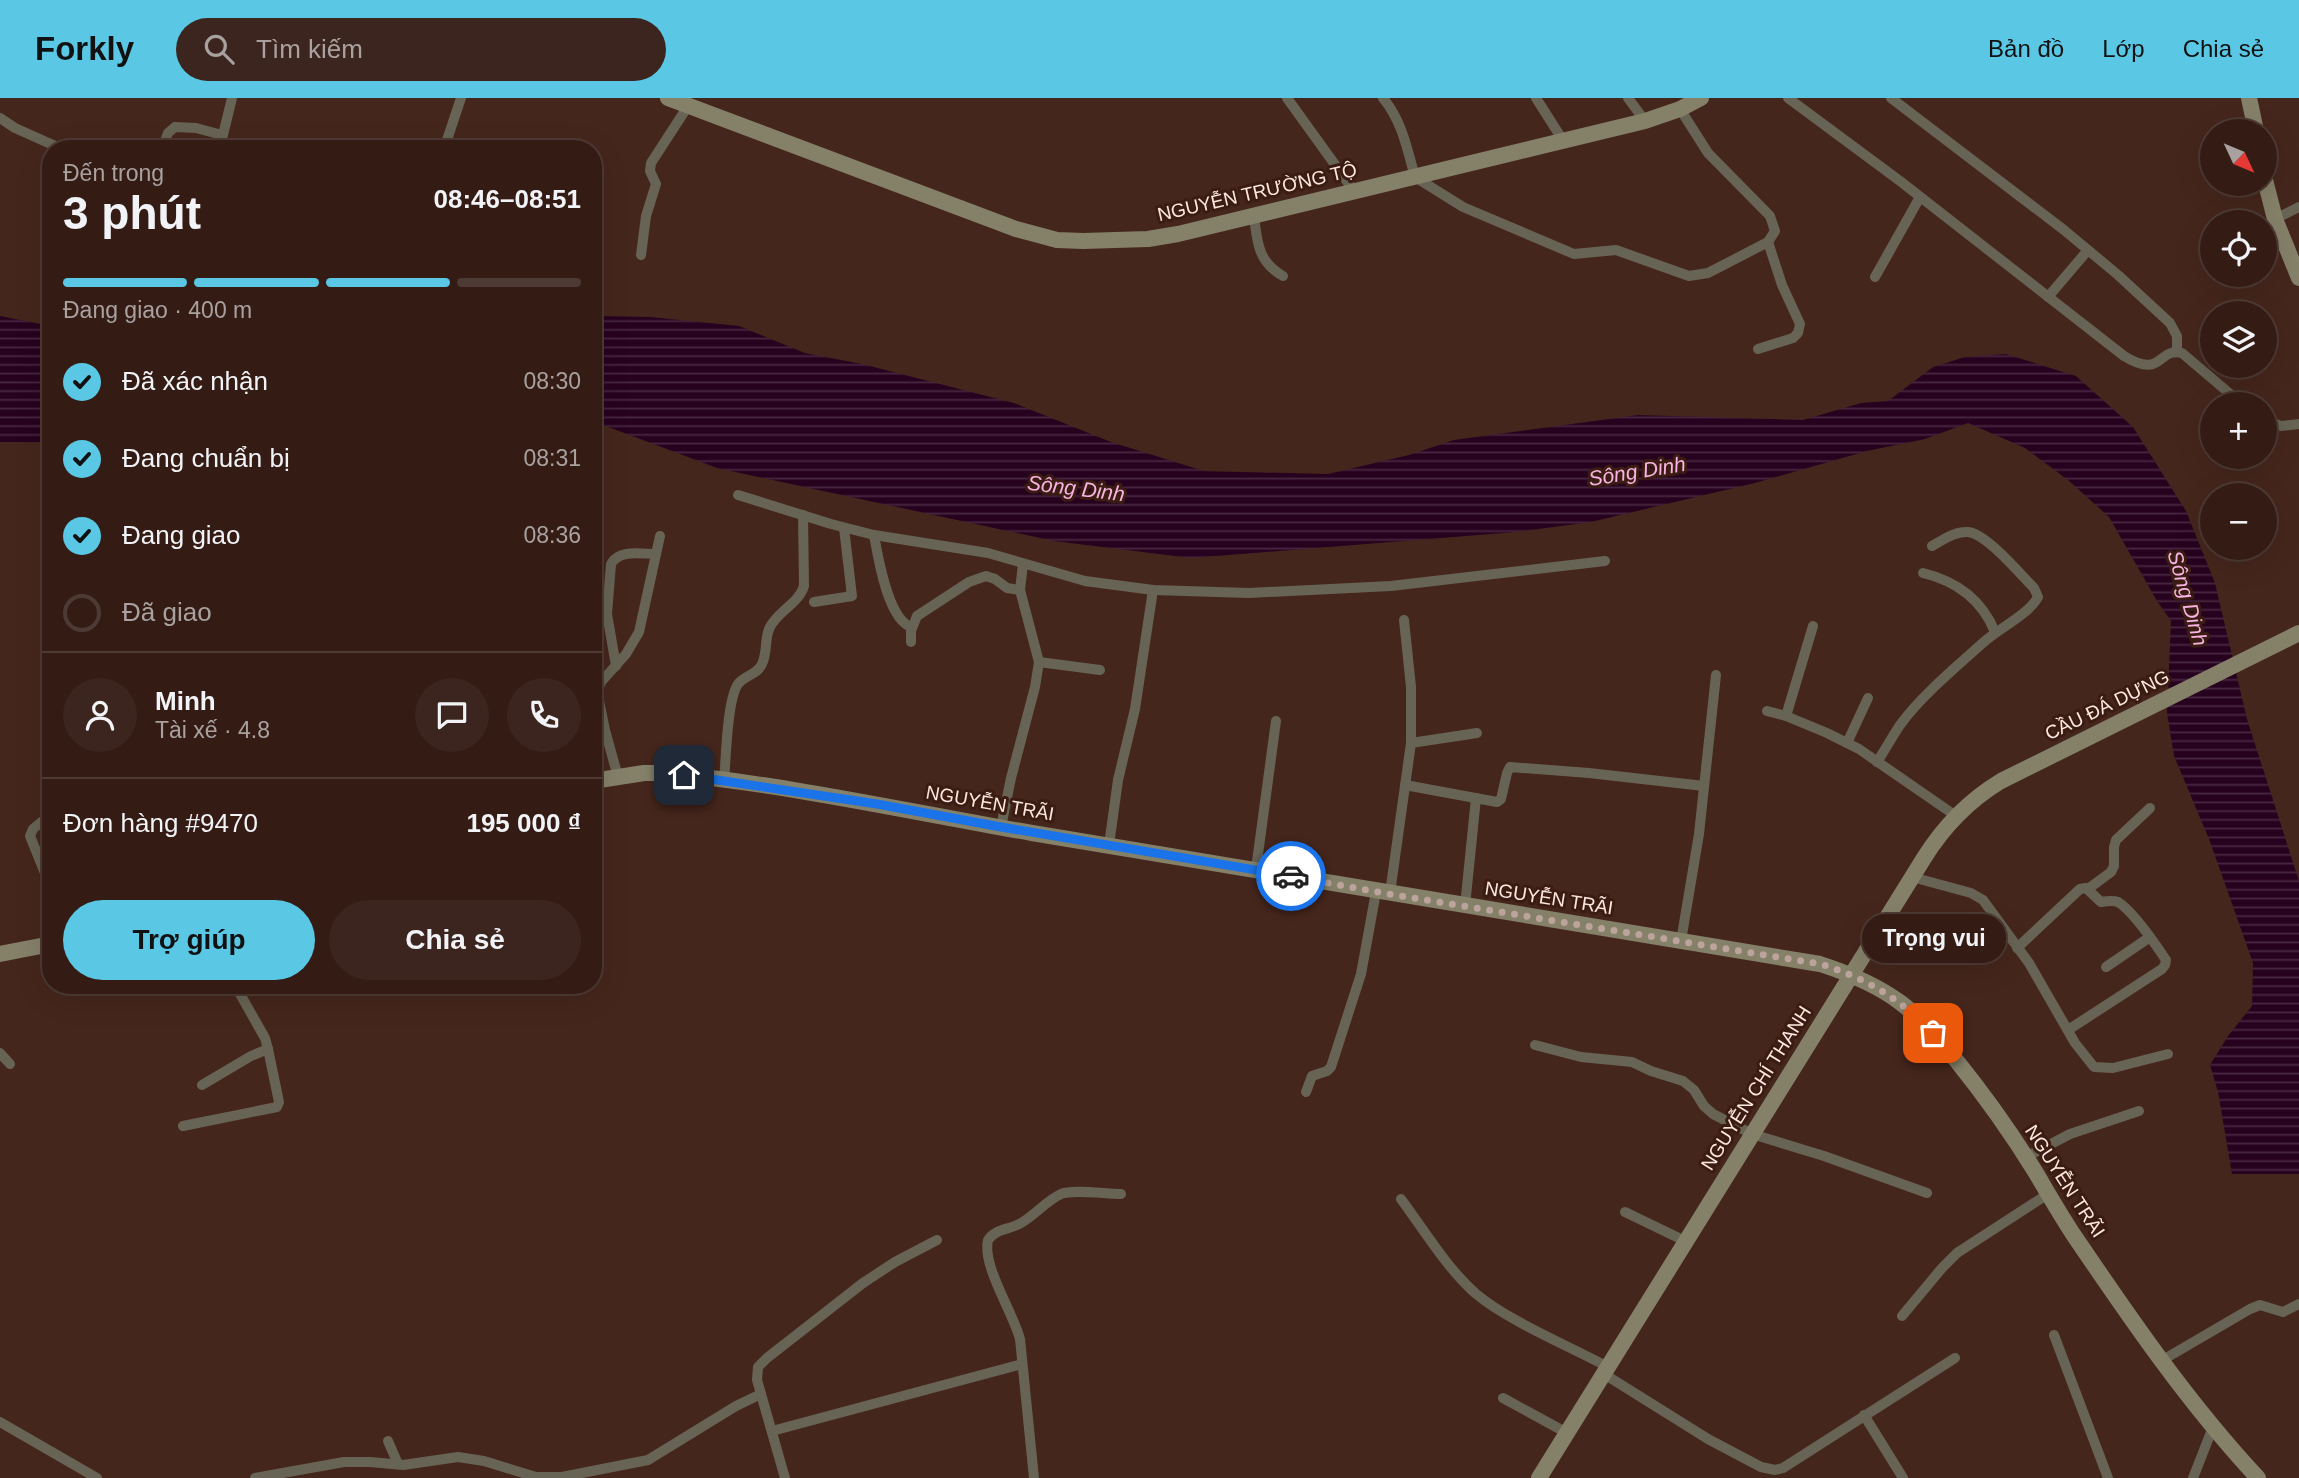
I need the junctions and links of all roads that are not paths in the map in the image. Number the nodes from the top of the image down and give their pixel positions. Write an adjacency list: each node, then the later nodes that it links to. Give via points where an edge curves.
1 (232, 98): 17 (street)
2 (461, 98): 21 (street)
3 (668, 98): 12 (main road, NGUYỄN TRƯỜNG TỘ)
4 (1287, 98): 24 (street)
5 (1382, 98): 23 (street, via 1401,127)
6 (1536, 98): 22 (street)
7 (1628, 98): 16 (street)
8 (1701, 98): 13 (main road, NGUYỄN TRƯỜNG TỘ)
9 (1788, 98): 25 (street)
10 (1891, 98): 31 (street)
11 (2249, 98): 15 (main road)
12 (688, 106): 27 (main road, NGUYỄN TRƯỜNG TỘ, via 1048,238 1148,239); 32 (street, via 651,163 656,184)
13 (1680, 109): 16 (main road, NGUYỄN TRƯỜNG TỘ); 30 (street, via 1708,153 1770,216 1775,231)
14 (0, 118): 18 (street)
15 (2253, 119)
16 (1645, 121): 22 (main road, NGUYỄN TRƯỜNG TỘ)
17 (222, 135): 19 (street, via 175,127); 20 (street)
18 (42, 140)
19 (165, 140)
20 (223, 140)
21 (447, 140)
22 (1564, 142): 23 (main road, NGUYỄN TRƯỜNG TỘ)
23 (1415, 177): 24 (main road, NGUYỄN TRƯỜNG TỘ); 30 (street, via 1463,207 1574,254 1616,250 1681,275 1702,275)
24 (1354, 191): 27 (main road, NGUYỄN TRƯỜNG TỘ)
25 (1920, 197): 34 (street); 36 (street)
26 (2299, 206): 28 (street)
27 (1254, 216): 33 (street, via 1258,250)
28 (2277, 218)
29 (2277, 224): 35 (main road)
30 (1768, 242): 37 (street, via 1800,324 1793,338)
31 (2088, 250): 36 (street); 38 (street, via 2170,323)
32 (641, 255)
33 (1283, 276)
34 (1875, 277)
35 (2299, 278)
36 (2048, 297): 38 (street, via 2136,364 2150,366)
37 (1759, 349)
38 (2178, 351): 39 (street)
39 (2228, 392)
40 (2277, 424): 41 (street)
41 (2299, 424)
42 (738, 495): 43 (street)
43 (803, 515): 44 (street); 80 (street, via 804,586 769,628 761,667 736,689)
44 (844, 528): 45 (street); 56 (street, via 852,596)
45 (874, 535): 50 (street); 59 (street, via 887,590 904,625)
46 (660, 536): 48 (street)
47 (1932, 546): 60 (street, via 1970,532 1987,542 2037,591 2034,603)
48 (655, 554): 55 (street, via 614,558); 64 (street, via 639,632)
49 (1605, 561): 53 (street, via 1391,586 1249,593)
50 (1023, 564): 52 (street); 53 (street, via 1085,581)
51 (1923, 573): 60 (street, via 1945,579 1977,602)
52 (1020, 590): 59 (street, via 1007,589 989,577 978,578 920,613); 63 (street)
53 (1153, 590): 88 (street)
54 (602, 594): 55 (street)
55 (607, 597): 64 (street)
56 (814, 602)
57 (1404, 620): 74 (street, via 1412,687)
58 (1813, 626): 71 (street)
59 (912, 627): 62 (street)
60 (1995, 632): 77 (street, via 1913,710)
61 (2299, 633): 76 (main road, CẦU ĐÁ DỰNG)
62 (911, 642)
63 (1040, 662): 65 (street); 87 (street)
64 (616, 666): 67 (street)
65 (1100, 670)
66 (1716, 675): 82 (street)
67 (602, 681)
68 (1868, 698): 75 (street)
69 (1767, 711): 71 (street)
70 (602, 716): 78 (street)
71 (1786, 716): 75 (street)
72 (1276, 720): 90 (street)
73 (1477, 733): 74 (street)
74 (1411, 743): 81 (street)
75 (1847, 743): 77 (street)
76 (2047, 758): 85 (main road, NGUYỄN CHÍ THANH, via 1986,791)
77 (1877, 762): 85 (street)
78 (618, 777): 79 (main road, NGUYỄN TRÃI); 80 (main road, NGUYỄN TRÃI, via 667,773)
79 (602, 780)
80 (724, 781): 87 (main road, NGUYỄN TRÃI)
81 (1405, 785): 83 (street); 93 (street)
82 (1704, 786): 83 (street, via 1510,767 1501,799); 96 (street)
83 (1476, 798): 94 (street)
84 (2150, 808): 92 (street, via 2116,840 2111,872)
85 (1956, 816): 91 (main road, NGUYỄN CHÍ THANH)
86 (42, 822): 89 (street, via 30,836)
87 (1001, 827): 88 (main road, NGUYỄN TRÃI)
88 (1110, 845): 90 (main road, NGUYỄN TRÃI)
89 (42, 866)
90 (1256, 869): 93 (main road, NGUYỄN TRÃI)
91 (1912, 877): 98 (street, via 1977,896); 101 (main road, NGUYỄN CHÍ THANH)
92 (2088, 889): 95 (street, via 2101,902 2119,903); 98 (street, via 2081,889)
93 (1383, 892): 94 (main road, NGUYỄN TRÃI); 110 (street, via 1331,1067 1312,1076)
94 (1465, 906): 96 (main road, NGUYỄN TRÃI)
95 (2150, 937): 100 (street); 103 (street, via 2166,960 2165,966)
96 (1681, 941): 101 (main road, NGUYỄN TRÃI, via 1820,964)
97 (42, 946): 99 (main road)
98 (2017, 948): 103 (street)
99 (0, 954)
100 (2106, 967)
101 (1852, 975): 113 (main road, NGUYỄN CHÍ THANH); 114 (main road, NGUYỄN TRÃI, via 1899,1002 1922,1022 1980,1090)
102 (240, 994): 105 (street)
103 (2068, 1030): 107 (street, via 2086,1060 2098,1069)
104 (1535, 1045): 113 (street, via 1581,1057 1632,1062 1683,1081 1713,1114)
105 (268, 1049): 109 (street); 112 (street, via 277,1107)
106 (0, 1053): 108 (street)
107 (2168, 1054)
108 (10, 1064)
109 (202, 1085)
110 (1306, 1092)
111 (2139, 1111): 114 (street, via 2070,1134)
112 (183, 1126)
113 (1752, 1134): 115 (street); 121 (main road, NGUYỄN CHÍ THANH)
114 (2026, 1157): 117 (main road, NGUYỄN TRÃI)
115 (1927, 1193)
116 (1121, 1194): 127 (street, via 1062,1194 1024,1222 997,1231 988,1240 989,1260 1013,1317)
117 (2048, 1194): 123 (street, via 1957,1253); 126 (main road, NGUYỄN TRÃI)
118 (1401, 1199): 128 (street, via 1475,1293)
119 (1625, 1212): 121 (street)
120 (937, 1240): 129 (street, via 863,1283 767,1358 756,1372)
121 (1685, 1241): 128 (main road, NGUYỄN CHÍ THANH)
122 (2299, 1304): 126 (street, via 2283,1312 2260,1305 2250,1309)
123 (1902, 1317)
124 (2054, 1335): 147 (street)
125 (1955, 1358): 131 (street)
126 (2161, 1360): 133 (main road, NGUYỄN TRÃI)
127 (1023, 1364): 134 (street); 144 (street)
128 (1606, 1370): 131 (street, via 1708,1439 1769,1470 1783,1468); 135 (main road, NGUYỄN CHÍ THANH)
129 (761, 1394): 134 (street); 138 (street, via 654,1457)
130 (1503, 1398): 135 (street)
131 (1864, 1415): 146 (street)
132 (0, 1422): 139 (street)
133 (2213, 1427): 148 (street); 149 (main road, NGUYỄN TRÃI)
134 (772, 1432): 143 (street)
135 (1567, 1433): 145 (main road, NGUYỄN CHÍ THANH)
136 (388, 1441): 137 (street)
137 (398, 1464): 138 (street, via 458,1457 548,1478); 141 (street, via 344,1462)
138 (611, 1467): 142 (street)
139 (80, 1474): 140 (street)
140 (97, 1478)
141 (255, 1478)
142 (618, 1478)
143 (785, 1478)
144 (1034, 1478)
145 (1539, 1478)
146 (1903, 1478)
147 (2108, 1478)
148 (2193, 1478)
149 (2258, 1478)

